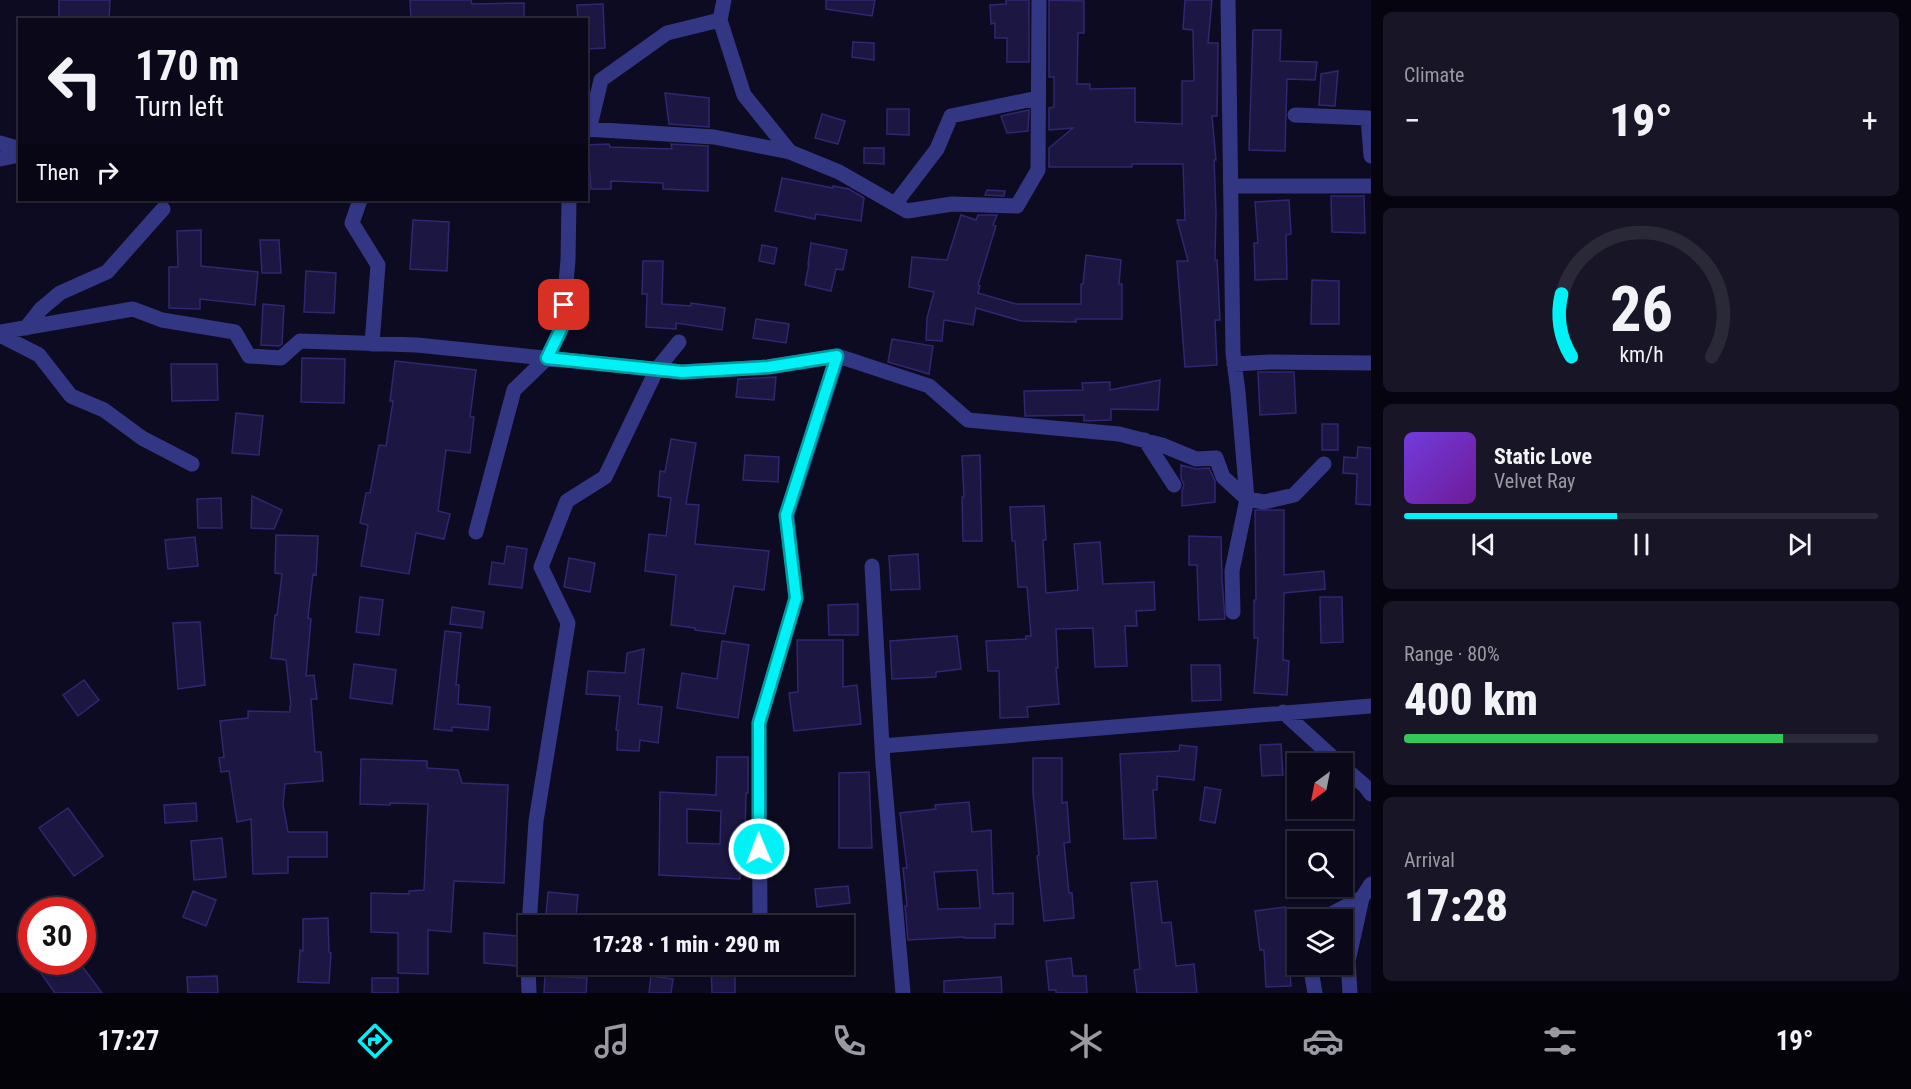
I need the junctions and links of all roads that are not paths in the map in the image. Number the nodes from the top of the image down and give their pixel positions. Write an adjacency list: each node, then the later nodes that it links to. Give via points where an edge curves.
1 (724, 0): 4 (street)
2 (1039, 0): 5 (street)
3 (1228, 0): 14 (street)
4 (720, 20): 7 (street, via 666,33 601,80); 10 (street, via 744,95)
5 (1038, 98): 18 (street, via 951,116 937,149); 18 (street, via 1038,170 1017,206 952,204 907,210)
6 (1295, 115): 12 (street, via 1368,118)
7 (588, 129): 10 (street, via 714,137)
8 (0, 143): 9 (street)
9 (18, 148)
10 (790, 152): 18 (street, via 839,172)
11 (18, 155): 13 (street)
12 (1371, 156)
13 (0, 159)
14 (1231, 186): 15 (street); 27 (street)
15 (1371, 186)
16 (360, 201): 23 (street, via 352,223 378,265)
17 (569, 201): 25 (street, via 562,327)
18 (895, 204)
19 (163, 209): 20 (street, via 107,272 60,293)
20 (26, 328): 21 (street); 23 (street, via 133,309 162,320 235,332 249,356 281,358 300,341)
21 (0, 333): 30 (street, via 39,355 71,396 104,410 142,438)
22 (679, 342): 28 (street)
23 (372, 344): 25 (street)
24 (837, 356): 28 (street, via 768,367 682,372); 29 (street, via 929,386 968,420 1119,434); 47 (street, via 786,515 796,598 759,723)
25 (547, 358): 28 (street); 34 (street, via 514,390)
26 (1371, 363): 27 (street)
27 (1234, 364): 33 (street)
28 (657, 369): 46 (street, via 605,477 567,501 541,567 568,623 536,821)
29 (1145, 440): 32 (street); 33 (street, via 1196,459 1216,458 1223,477)
30 (192, 464)
31 (1323, 464): 33 (street, via 1294,495 1263,502)
32 (1174, 484)
33 (1247, 498): 36 (street, via 1232,571)
34 (476, 532)
35 (872, 566): 39 (street)
36 (1233, 612)
37 (1371, 706): 38 (street)
38 (1283, 712): 39 (street); 40 (street)
39 (882, 746): 51 (street)
40 (1328, 753)
41 (1353, 776): 42 (street)
42 (1371, 794)
43 (1371, 884): 44 (street)
44 (1362, 898): 45 (street); 53 (street, via 1348,961)
45 (1341, 909)
46 (530, 915)
47 (760, 915)
48 (528, 975): 50 (street)
49 (1312, 975): 52 (street)
50 (529, 993)
51 (903, 993)
52 (1315, 993)
53 (1350, 993)

